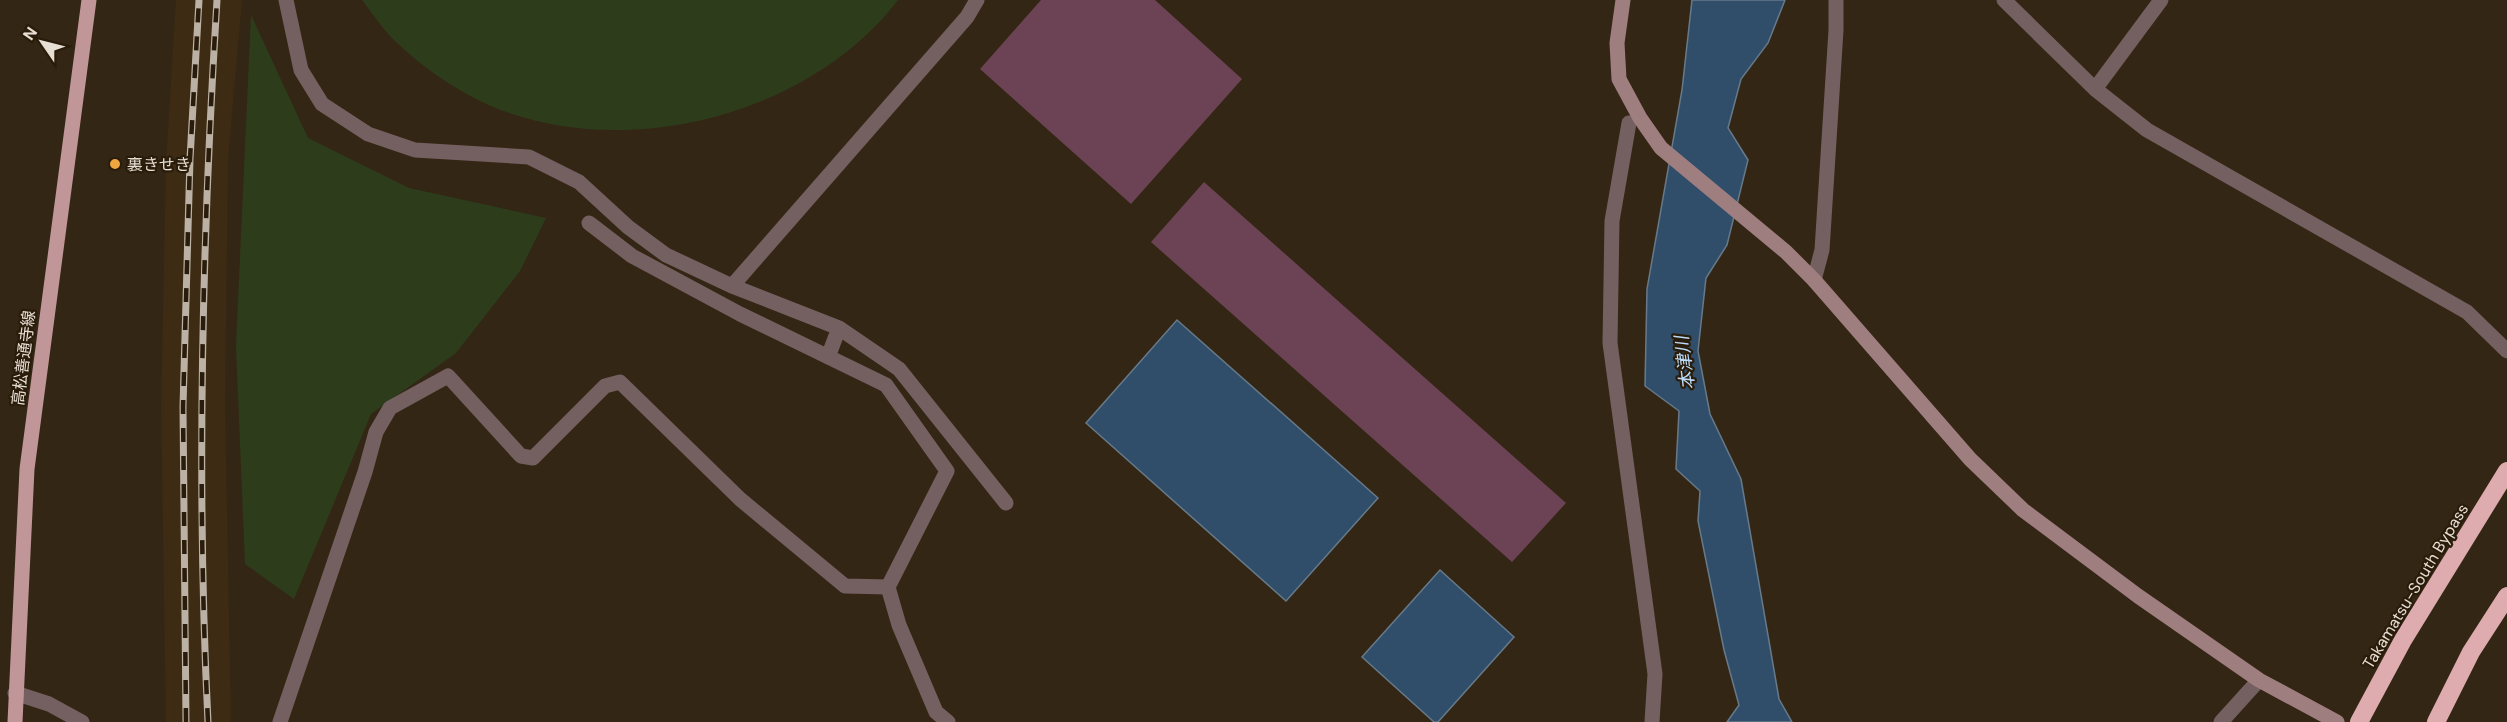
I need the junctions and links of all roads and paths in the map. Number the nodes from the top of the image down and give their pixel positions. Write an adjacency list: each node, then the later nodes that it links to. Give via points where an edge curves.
1 (88, 0): 21 (main road, 高松善通寺線, via 27,469)
2 (285, 0): 12 (street, via 301,70 322,104 368,134 415,150 529,157 579,182 666,255)
3 (977, 0): 12 (street, via 967,17)
4 (1623, 0): 11 (street, via 1617,43 1619,79 1660,148 1786,252)
5 (1836, 0): 11 (street, via 1822,250)
6 (2004, 0): 8 (street)
7 (2161, 0): 8 (street)
8 (2095, 89): 14 (street, via 2147,130 2467,312)
9 (1629, 123): 26 (street, via 1612,221 1610,343 1655,674)
10 (589, 223): 15 (street, via 632,256)
11 (1814, 280): 20 (street, via 1970,459 2023,510)
12 (732, 286): 13 (street)
13 (839, 328): 15 (street); 17 (street, via 899,369)
14 (2507, 351)
15 (828, 357): 18 (street, via 886,385 947,471)
16 (2507, 471): 29 (highway, Takamatsu-South Bypass, via 2403,640)
17 (1006, 503)
18 (888, 586): 24 (street, via 845,586 740,499 620,382 605,386 533,458 521,456 448,375 390,408 376,432); 25 (street, via 899,625 936,712)
19 (2507, 596): 30 (highway, via 2471,652)
20 (2259, 680): 27 (street); 28 (street)
21 (15, 693): 22 (main road, 高松善通寺線); 23 (street, via 49,704)
22 (15, 722)
23 (82, 722)
24 (280, 722)
25 (948, 722)
26 (1652, 722)
27 (2221, 722)
28 (2337, 722)
29 (2359, 722)
30 (2436, 722)

